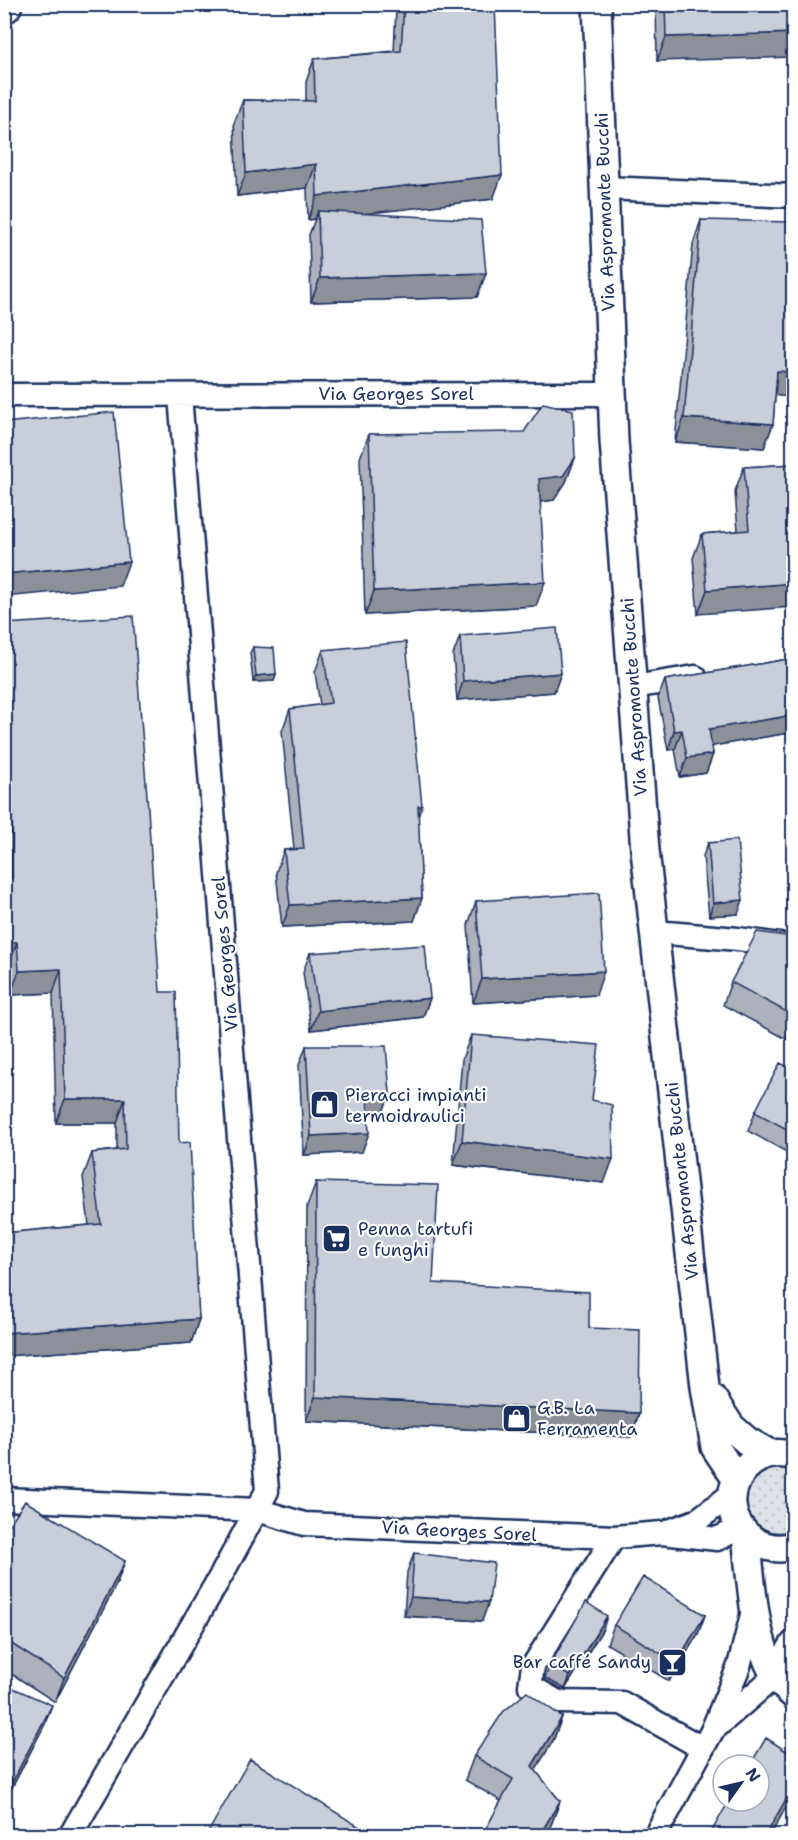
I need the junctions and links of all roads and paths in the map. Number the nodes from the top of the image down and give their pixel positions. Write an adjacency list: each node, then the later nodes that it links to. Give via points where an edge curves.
1 (597, 4): 2 (street, Via Aspromonte Bucchi)
2 (604, 188): 3 (street); 4 (street, Via Aspromonte Bucchi)
3 (794, 196)
4 (612, 393): 6 (street, Via Georges Sorel); 8 (street, Via Aspromonte Bucchi)
5 (4, 395): 6 (street, Via Georges Sorel)
6 (180, 395): 15 (street, Via Georges Sorel, via 267,1491)
7 (714, 674): 8 (street)
8 (633, 687): 9 (street, Via Aspromonte Bucchi)
9 (655, 932): 10 (street); 11 (street, Via Aspromonte Bucchi)
10 (794, 947)
11 (705, 1387): 12 (street, Via Aspromonte Bucchi, via 731,1428 747,1441); 13 (street, Via Aspromonte Bucchi, via 715,1447)
12 (785, 1451): 13 (street, Via Aspromonte Bucchi, via 756,1459 744,1468)
13 (734, 1487): 16 (street, Via Aspromonte Bucchi, via 733,1512); 17 (street, Via Georges Sorel, via 696,1521)
14 (4, 1499): 15 (street, Via Georges Sorel)
15 (257, 1510): 18 (street, Via Georges Sorel, via 304,1524); 26 (street, Via Georges Sorel)
16 (743, 1532): 17 (street, Via Georges Sorel, via 717,1539); 19 (street, via 759,1544 775,1548); 20 (street, Via Aspromonte Bucchi)
17 (662, 1533): 18 (street, Via Georges Sorel)
18 (614, 1538): 25 (street, via 532,1666 530,1686 558,1702 622,1703)
19 (794, 1546)
20 (755, 1605): 22 (street, Via Aspromonte Bucchi, via 762,1646); 25 (street, via 739,1666)
21 (794, 1645): 22 (street)
22 (775, 1676): 23 (street, Via Aspromonte Bucchi); 24 (street)
23 (794, 1695): 24 (street)
24 (744, 1703): 25 (street)
25 (707, 1740): 27 (street)
26 (70, 1836)
27 (655, 1836)

